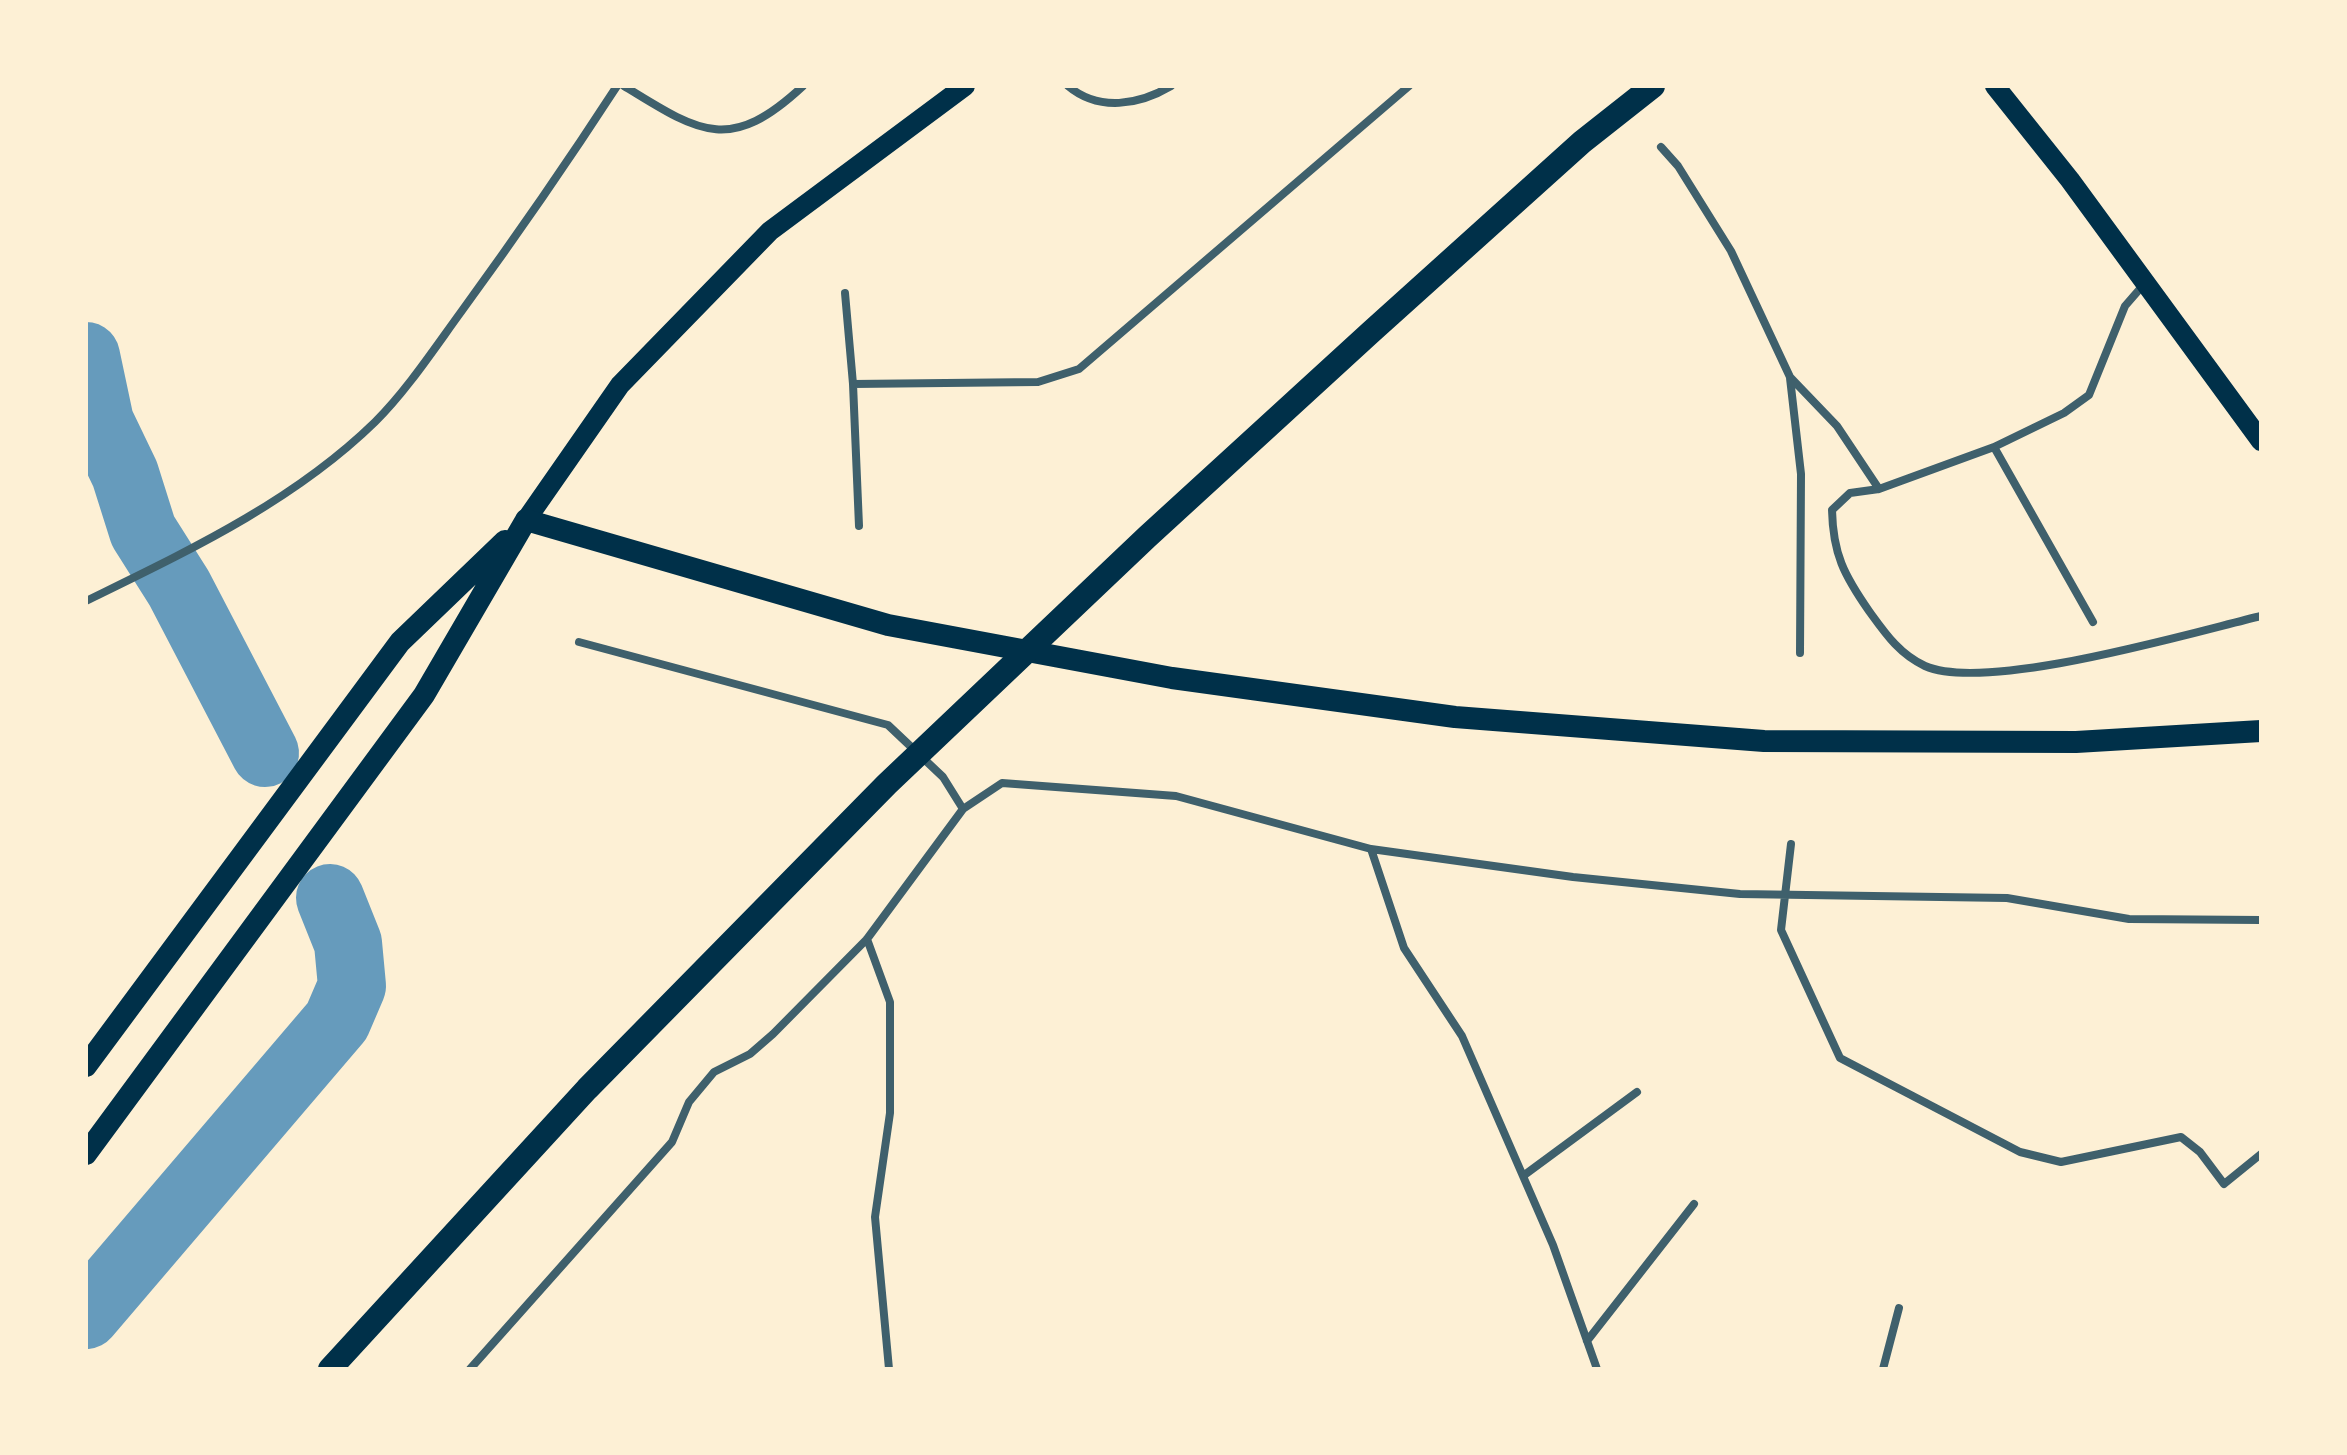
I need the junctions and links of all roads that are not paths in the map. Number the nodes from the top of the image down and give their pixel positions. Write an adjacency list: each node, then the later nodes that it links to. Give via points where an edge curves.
1 (617, 86): 20 (street, via 535,211 376,421 270,505)
2 (624, 86): 3 (street, via 679,120 739,129 776,111)
3 (803, 86)
4 (965, 86): 18 (main road, via 770,231 620,385)
5 (1068, 86): 6 (street, via 1080,96 1116,105 1152,97)
6 (1171, 86)
7 (1409, 86): 14 (street, via 1079,369 1038,382)
8 (1653, 86): 40 (highway, via 1582,142 1147,537 887,784 587,1089)
9 (1995, 86): 11 (main road)
10 (1661, 147): 13 (street, via 1731,251)
11 (2145, 282): 15 (main road); 16 (street, via 2125,306 2089,395)
12 (845, 293): 14 (street)
13 (1790, 377): 17 (street, via 1837,426); 24 (street, via 1801,474)
14 (853, 384): 19 (street)
15 (2261, 441)
16 (1994, 447): 17 (street); 22 (street)
17 (1879, 489): 21 (street, via 1850,493 1832,510 1833,540 1850,583 1895,646 1925,666 1957,673 2079,659)
18 (526, 520): 25 (highway, via 888,625 1172,678 1455,717 1764,741 2076,742); 32 (highway, via 400,642); 34 (highway, via 424,695)
19 (859, 526)
20 (86, 601)
21 (2261, 616)
22 (2093, 622)
23 (579, 642): 26 (street, via 888,725 943,777)
24 (1800, 653)
25 (2261, 731)
26 (963, 809): 28 (street, via 1002,783 1176,796); 31 (street)
27 (1791, 844): 29 (street)
28 (1371, 849): 29 (street, via 1573,877); 36 (street, via 1404,948 1462,1036)
29 (1785, 896): 30 (street, via 2007,898 2129,919); 35 (street, via 1781,930 1840,1058 2020,1152 2061,1162 2181,1137 2224,1184)
30 (2261, 920)
31 (867, 939): 41 (street, via 750,1054 714,1072 689,1102 672,1142); 42 (street, via 890,1002 890,1113 875,1217)
32 (86, 1066)
33 (1637, 1092): 36 (street)
34 (86, 1154)
35 (2261, 1154)
36 (1523, 1176): 39 (street)
37 (1694, 1204): 39 (street)
38 (1899, 1308): 44 (street)
39 (1587, 1341): 43 (street)
40 (330, 1369)
41 (470, 1369)
42 (889, 1369)
43 (1597, 1369)
44 (1883, 1369)

